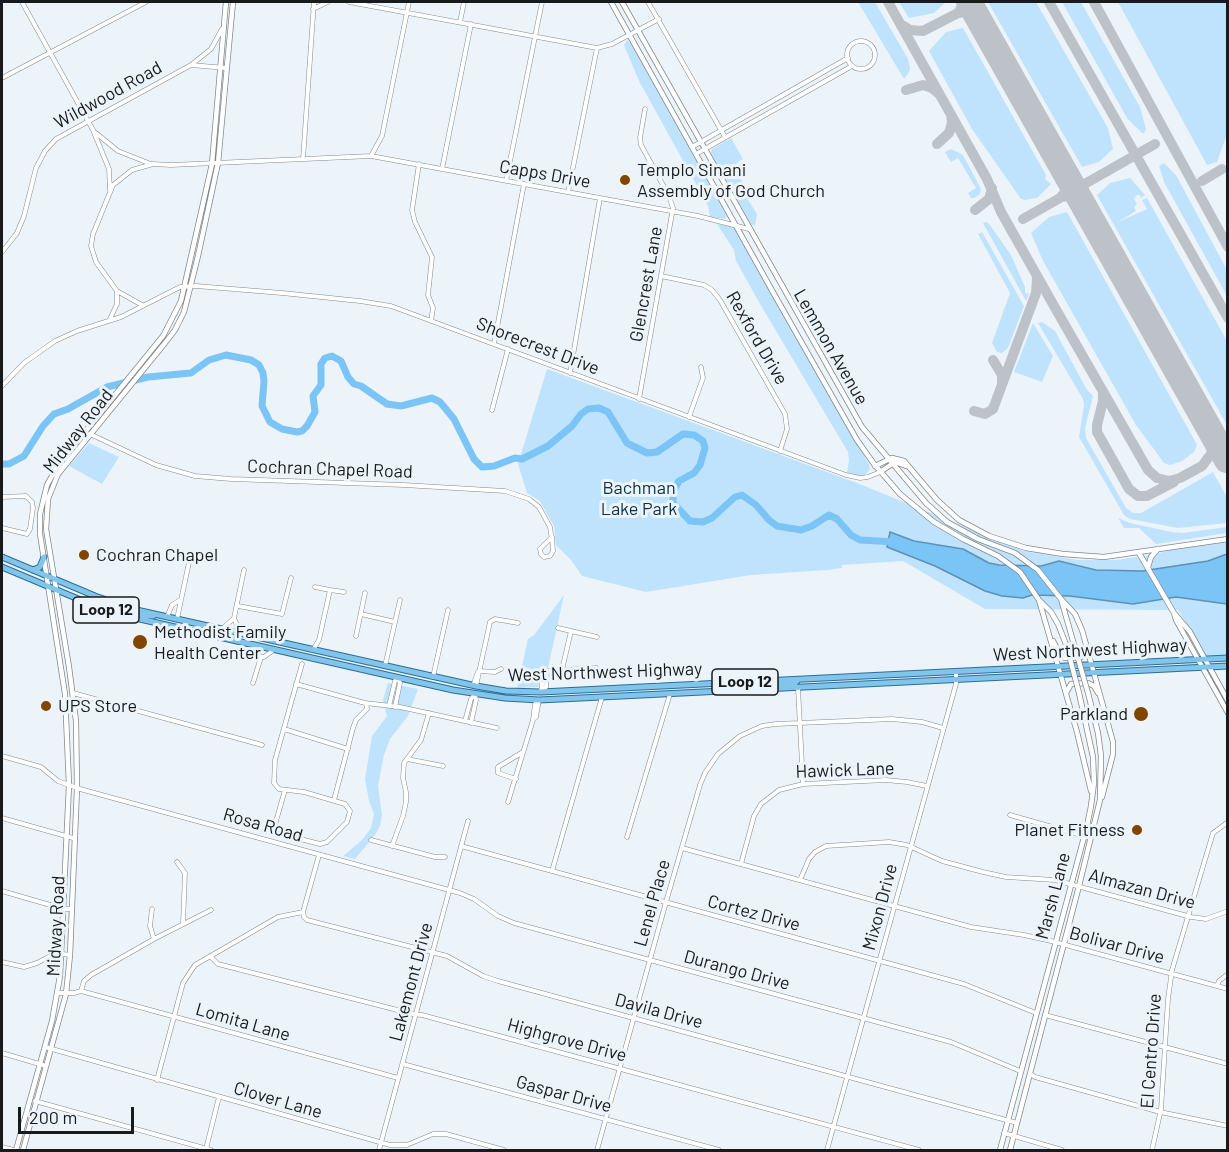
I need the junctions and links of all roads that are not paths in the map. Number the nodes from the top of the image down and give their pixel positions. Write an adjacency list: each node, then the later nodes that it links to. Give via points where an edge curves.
1 (22, 2): 24 (street)
2 (146, 2): 24 (street)
3 (226, 2): 19 (main road)
4 (233, 2): 31 (main road)
5 (314, 2): 14 (street)
6 (328, 2): 14 (street)
7 (349, 2): 15 (street)
8 (409, 2): 15 (street)
9 (464, 2): 17 (street)
10 (542, 2): 22 (street)
11 (611, 2): 21 (main road, Lemmon Avenue)
12 (622, 2): 20 (main road, Lemmon Avenue)
13 (648, 2): 16 (street)
14 (314, 9): 49 (street)
15 (407, 12): 17 (street); 48 (street, via 382,136)
16 (658, 19): 20 (street); 42 (street)
17 (459, 22): 18 (street)
18 (471, 24): 22 (street); 53 (street)
19 (224, 26): 25 (street, Wildwood Road); 30 (main road)
20 (638, 30): 21 (street); 44 (main road, Lemmon Avenue)
21 (630, 35): 23 (street); 45 (main road, Lemmon Avenue)
22 (535, 37): 23 (street); 54 (street)
23 (597, 48): 57 (street)
24 (50, 53): 34 (street); 40 (street)
25 (204, 56): 27 (street, Wildwood Road); 28 (street)
26 (848, 58): 29 (street); 29 (street, via 849,49 856,43 865,42 874,50 870,66); 32 (street)
27 (191, 65): 28 (street, Wildwood Road); 40 (street, Wildwood Road)
28 (204, 65): 30 (street, Wildwood Road)
29 (852, 66): 33 (street)
30 (219, 67): 31 (street, Wildwood Road); 50 (main road)
31 (226, 68): 50 (main road)
32 (830, 68): 33 (street); 35 (street)
33 (835, 75): 36 (street)
34 (2, 78)
35 (799, 86): 36 (street); 37 (street)
36 (803, 93): 38 (street)
37 (778, 98): 38 (street); 42 (street)
38 (782, 105): 43 (street)
39 (645, 109): 59 (street, Glencrest Lane, via 641,145 669,196)
40 (87, 121): 41 (street); 62 (street, Wildwood Road, via 62,134 45,151 36,168 20,227)
41 (93, 130): 51 (street, via 118,151); 56 (street, via 109,169)
42 (722, 130): 43 (street); 44 (street)
43 (726, 137): 46 (street)
44 (700, 142): 45 (street); 46 (main road, Lemmon Avenue)
45 (692, 147): 47 (main road, Lemmon Avenue)
46 (704, 149): 47 (street); 61 (main road, Lemmon Avenue)
47 (696, 154): 60 (main road, Lemmon Avenue)
48 (371, 156): 49 (street); 52 (street, Capps Drive)
49 (303, 159): 50 (street)
50 (215, 163): 51 (street); 64 (main road, Midway Road); 65 (main road, Midway Road)
51 (153, 164): 56 (street, via 127,173)
52 (419, 164): 53 (street, Capps Drive); 71 (street, via 412,210 432,257 428,295 433,308)
53 (442, 169): 54 (street, Capps Drive)
54 (506, 181): 55 (street, Capps Drive)
55 (524, 184): 57 (street, Capps Drive); 72 (street)
56 (110, 191): 67 (street, via 91,246 96,262)
57 (568, 192): 58 (street, Capps Drive)
58 (600, 198): 59 (street, Capps Drive); 75 (street)
59 (672, 212): 60 (street, Capps Drive); 63 (street, Glencrest Lane)
60 (736, 224): 61 (street, Capps Drive); 68 (main road, Lemmon Avenue)
61 (749, 229): 66 (main road, Lemmon Avenue)
62 (2, 252)
63 (661, 276): 77 (street, Glencrest Lane); 82 (street, Rexford Drive, via 704,285 720,300 785,414 787,429)
64 (185, 286): 65 (street, Shorecrest Drive); 69 (street); 80 (main road, Midway Road, via 170,326)
65 (191, 286): 71 (street, Shorecrest Drive, via 374,303); 81 (main road, Midway Road, via 175,330)
66 (782, 289): 68 (main road); 83 (main road, Lemmon Avenue, via 858,420)
67 (117, 291): 69 (street); 70 (street, via 117,304)
68 (774, 294): 84 (main road, Lemmon Avenue, via 857,440)
69 (143, 306): 70 (street)
70 (108, 321): 76 (street, via 55,341 24,363)
71 (431, 321): 72 (street, Shorecrest Drive)
72 (494, 344): 73 (street, Shorecrest Drive)
73 (508, 349): 75 (street, Shorecrest Drive); 78 (street)
74 (701, 367): 79 (street, via 703,378)
75 (570, 373): 77 (street, Shorecrest Drive)
76 (2, 386)
77 (639, 399): 79 (street, Shorecrest Drive)
78 (492, 410)
79 (689, 417): 82 (street, Shorecrest Drive)
80 (85, 431): 81 (main road); 91 (main road, Midway Road, via 52,475)
81 (90, 434): 91 (main road, Midway Road, via 55,479); 94 (street, Cochran Chapel Road, via 148,461 195,476 505,491 534,501 549,523)
82 (780, 451): 87 (street, Shorecrest Drive, via 846,476)
83 (890, 462): 84 (main road); 85 (main road, via 901,459); 86 (main road, Shorecrest Drive); 88 (main road, Lemmon Avenue)
84 (876, 466): 86 (main road, Lemmon Avenue); 87 (street)
85 (911, 469): 88 (main road, via 903,470); 98 (main road, via 952,514 999,540 1081,556)
86 (879, 472): 87 (street, Shorecrest Drive); 114 (main road, Lemmon Avenue, via 934,522 1006,560)
87 (864, 477)
88 (902, 477): 115 (main road, Lemmon Avenue, via 951,525 1029,562)
89 (2, 496): 90 (street, via 26,496)
90 (33, 509): 91 (street); 92 (street)
91 (43, 514): 92 (street); 100 (main road, Midway Road, via 39,525); 107 (main road, Midway Road)
92 (32, 516): 93 (street, via 27,534)
93 (2, 528)
94 (552, 537): 94 (street, via 540,549 544,557 552,554)
95 (1227, 539): 96 (main road)
96 (1158, 548): 98 (main road); 102 (main road)
97 (191, 553): 116 (street)
98 (1140, 553): 102 (main road)
99 (2, 557): 103 (main road, West Northwest Highway / Loop 12)
100 (44, 557): 103 (main road, via 40,567); 105 (main road, Midway Road)
101 (2, 567): 108 (main road, West Northwest Highway / Loop 12)
102 (1148, 567): 148 (main road, via 1168,604 1190,632)
103 (30, 570): 105 (main road, West Northwest Highway / Loop 12)
104 (244, 570): 118 (street)
105 (47, 577): 107 (main road, West Northwest Highway / Loop 12); 108 (main road, Midway Road)
106 (291, 578): 118 (street, via 282,614)
107 (54, 580): 110 (main road, Midway Road); 121 (main road, West Northwest Highway / Loop 12)
108 (48, 586): 110 (main road, West Northwest Highway / Loop 12); 143 (main road, Midway Road)
109 (315, 587): 111 (street)
110 (56, 590): 122 (main road, West Northwest Highway / Loop 12); 141 (main road, Midway Road)
111 (330, 590): 112 (street); 136 (street)
112 (344, 592)
113 (365, 593): 120 (street)
114 (1039, 599): 135 (main road); 138 (main road, Lemmon Avenue, via 1051,612)
115 (1061, 599): 139 (main road, Lemmon Avenue); 140 (main road, via 1075,614)
116 (181, 600): 123 (street, via 172,605); 125 (street)
117 (400, 600): 126 (street)
118 (238, 606): 124 (street)
119 (448, 610): 166 (street)
120 (361, 614): 126 (street); 133 (street)
121 (158, 615): 122 (main road); 123 (main road, West Northwest Highway / Loop 12)
122 (131, 617): 128 (main road, West Northwest Highway / Loop 12)
123 (167, 617): 125 (main road, West Northwest Highway / Loop 12)
124 (234, 618): 130 (street); 132 (street)
125 (177, 619): 128 (main road); 130 (main road, West Northwest Highway / Loop 12)
126 (395, 622): 151 (street)
127 (518, 623): 161 (street, via 491,620)
128 (175, 627): 137 (main road, West Northwest Highway / Loop 12)
129 (558, 628): 131 (street)
130 (222, 629): 132 (main road, West Northwest Highway / Loop 12)
131 (571, 631): 134 (street); 159 (street)
132 (240, 633): 144 (main road, West Northwest Highway / Loop 12)
133 (356, 636)
134 (597, 637)
135 (1052, 639): 140 (main road, via 1065,658 1081,657); 152 (main road)
136 (320, 640): 144 (street); 145 (street)
137 (252, 644): 142 (main road, West Northwest Highway / Loop 12); 146 (street)
138 (1067, 647): 213 (main road, Marsh Lane, bridge, via 1093,757)
139 (1075, 648): 215 (main road, Marsh Lane, bridge, via 1098,733)
140 (1088, 648): 150 (main road)
141 (66, 649): 143 (main road); 181 (main road, Midway Road)
142 (275, 649): 146 (street); 165 (main road, West Northwest Highway / Loop 12)
143 (58, 650): 182 (main road, Midway Road)
144 (313, 650): 145 (main road, West Northwest Highway / Loop 12)
145 (323, 652): 151 (main road, West Northwest Highway / Loop 12)
146 (261, 657): 171 (street)
147 (1227, 658): 148 (main road, West Northwest Highway / Loop 12)
148 (1201, 660): 150 (main road, West Northwest Highway / Loop 12); 154 (main road)
149 (302, 664): 172 (street)
150 (1093, 665): 152 (main road, West Northwest Highway / Loop 12); 162 (main road)
151 (385, 666): 156 (main road, West Northwest Highway / Loop 12)
152 (1059, 666): 158 (main road, West Northwest Highway / Loop 12); 164 (main road)
153 (1227, 666): 154 (main road, West Northwest Highway / Loop 12)
154 (1205, 667): 162 (main road, West Northwest Highway / Loop 12); 188 (main road); 194 (main road)
155 (597, 668): 159 (street)
156 (400, 669): 165 (main road); 166 (main road, West Northwest Highway / Loop 12)
157 (501, 669): 161 (street)
158 (1003, 669): 160 (main road, West Northwest Highway / Loop 12); 167 (main road)
159 (562, 670): 180 (street, via 547,671)
160 (956, 671): 163 (main road, West Northwest Highway / Loop 12); 169 (street, Mixon Drive)
161 (479, 672): 174 (street)
162 (1095, 674): 164 (main road, West Northwest Highway / Loop 12); 190 (main road)
163 (870, 675): 168 (main road, West Northwest Highway / Loop 12); 173 (main road)
164 (1060, 675): 167 (main road, West Northwest Highway / Loop 12); 185 (main road)
165 (398, 677): 183 (main road, West Northwest Highway / Loop 12); 191 (street); 192 (street)
166 (433, 677): 174 (main road, West Northwest Highway / Loop 12)
167 (1004, 677): 169 (main road, West Northwest Highway / Loop 12)
168 (799, 679): 170 (main road, West Northwest Highway / Loop 12); 178 (main road)
169 (956, 680): 173 (main road, West Northwest Highway / Loop 12); 199 (street, Mixon Drive)
170 (753, 681): 175 (main road, West Northwest Highway / Loop 12); 179 (main road)
171 (253, 683)
172 (296, 684): 189 (street); 200 (street)
173 (871, 684): 176 (main road, West Northwest Highway / Loop 12)
174 (476, 686): 180 (main road, West Northwest Highway / Loop 12); 183 (main road)
175 (671, 686): 177 (main road, West Northwest Highway / Loop 12); 184 (main road)
176 (798, 688): 178 (main road, West Northwest Highway / Loop 12); 196 (street)
177 (602, 689): 180 (main road, West Northwest Highway / Loop 12); 186 (main road)
178 (776, 689): 179 (main road, West Northwest Highway / Loop 12)
179 (753, 690): 184 (main road, West Northwest Highway / Loop 12)
180 (541, 692): 187 (main road)
181 (73, 693): 182 (main road); 201 (street); 211 (main road, Midway Road)
182 (65, 694): 209 (main road, Midway Road)
183 (475, 694): 187 (main road, West Northwest Highway / Loop 12); 195 (street); 197 (street)
184 (670, 694): 186 (main road, West Northwest Highway / Loop 12); 223 (street)
185 (1066, 696): 190 (main road, via 1071,684 1090,684); 213 (main road)
186 (602, 697): 187 (main road, West Northwest Highway / Loop 12); 235 (street)
187 (539, 700): 203 (street)
188 (1227, 701)
189 (365, 703): 191 (street); 202 (street, via 368,708 352,728)
190 (1103, 704): 215 (main road, via 1113,748)
191 (389, 706): 192 (street)
192 (395, 707): 193 (street)
193 (429, 713): 195 (street); 205 (street, via 421,740)
194 (1227, 713)
195 (465, 722): 197 (street)
196 (800, 722): 199 (street, Lenel Place, via 892,719); 208 (street); 230 (street, Lenel Place, via 751,730 718,754 700,785)
197 (471, 723): 198 (street)
198 (497, 728)
199 (943, 728): 210 (street, Mixon Drive)
200 (284, 729): 202 (street); 212 (street, via 274,760 274,779 275,786)
201 (262, 745)
202 (348, 749): 214 (street)
203 (524, 752): 207 (street); 207 (street, via 498,767 498,773)
204 (2, 756): 209 (street, Rosa Road, via 41,767)
205 (406, 759): 206 (street); 227 (street, via 402,770 406,802)
206 (443, 766)
207 (516, 779): 216 (street)
208 (803, 784): 210 (street, Hawick Lane, via 886,780); 234 (street, Hawick Lane, via 779,790 761,804)
209 (69, 785): 211 (street, Rosa Road); 221 (main road, Midway Road)
210 (927, 786): 229 (street, Mixon Drive)
211 (76, 788): 224 (main road, Midway Road); 231 (street, Rosa Road)
212 (285, 790): 214 (street); 214 (street, via 274,831 311,844 327,842 347,822 349,807)
213 (1091, 793): 222 (main road, Marsh Lane)
214 (334, 800)
215 (1100, 800): 225 (main road, Marsh Lane)
216 (508, 802)
217 (1010, 815): 222 (street)
218 (2, 818): 221 (street)
219 (468, 821): 228 (street, Lakemont Drive)
220 (1227, 822): 249 (street, El Centro Drive, via 1213,833)
221 (66, 836): 224 (street); 243 (main road, Midway Road)
222 (1084, 836): 225 (main road); 237 (main road, Marsh Lane)
223 (627, 837)
224 (73, 838): 244 (main road, Midway Road)
225 (1091, 838): 238 (main road, Marsh Lane)
226 (371, 840): 227 (street)
227 (392, 846): 232 (street)
228 (461, 846): 235 (street, Cortez Drive); 239 (street, Lakemont Drive)
229 (910, 846): 236 (street, Almazan Drive, via 889,842 826,846 809,859); 237 (street, Almazan Drive, via 947,862 996,875); 242 (street, Mixon Drive)
230 (682, 848): 234 (street, Bolivar Drive); 241 (street, Lenel Place)
231 (319, 855): 239 (street, Rosa Road); 248 (street)
232 (445, 857)
233 (177, 862): 250 (street, via 185,873)
234 (741, 864): 236 (street, Bolivar Drive)
235 (552, 871): 241 (street, Cortez Drive)
236 (800, 880): 242 (street, Bolivar Drive)
237 (1070, 884): 238 (street, Almazan Drive); 252 (main road, Marsh Lane)
238 (1080, 886): 249 (street, Almazan Drive); 253 (main road, Marsh Lane)
239 (450, 890): 254 (street, Lakemont Drive); 258 (street, Durango Drive, via 474,899 504,920)
240 (2, 891): 243 (street)
241 (666, 902): 258 (street, Lenel Place); 259 (street, Cortez Drive)
242 (894, 906): 252 (street, Bolivar Drive, via 971,927); 259 (street, Mixon Drive)
243 (63, 909): 244 (street); 255 (main road, Midway Road)
244 (72, 909): 256 (main road, Midway Road)
245 (152, 909): 251 (street, via 150,926)
246 (211, 910): 250 (street)
247 (1227, 911): 249 (street, Almazan Drive, via 1206,918)
248 (303, 912): 254 (street, Davila Drive, via 307,920); 257 (street, via 278,917)
249 (1187, 916): 261 (street, El Centro Drive)
250 (183, 924): 251 (street)
251 (154, 939): 265 (street, via 91,975)
252 (1054, 942): 253 (street, Bolivar Drive); 268 (main road, Marsh Lane)
253 (1064, 945): 261 (street, Bolivar Drive); 270 (main road, Marsh Lane)
254 (433, 952): 269 (street, Lakemont Drive); 272 (street, Davila Drive, via 498,981)
255 (60, 954): 256 (street); 260 (street, via 24,967); 266 (main road, Midway Road)
256 (70, 954): 267 (main road, Midway Road)
257 (210, 956): 269 (street, Highgrove Drive, via 219,964); 271 (street, via 195,965 183,983)
258 (650, 960): 272 (street, Lenel Place); 273 (street, Durango Drive)
259 (879, 961): 268 (street, Cortez Drive, via 976,988); 273 (street, Mixon Drive)
260 (2, 962)
261 (1171, 974): 263 (street, Bolivar Drive); 275 (street, El Centro Drive)
262 (1227, 974): 263 (street)
263 (1217, 986): 264 (street, Bolivar Drive)
264 (1227, 989)
265 (81, 991): 267 (street); 271 (street, Lomita Lane)
266 (57, 993): 267 (street); 274 (main road, Midway Road)
267 (66, 994): 276 (main road, Midway Road)
268 (1036, 1013): 270 (main road); 283 (main road, Marsh Lane)
269 (417, 1014): 279 (street, Lakemont Drive); 282 (street, Highgrove Drive)
270 (1045, 1015): 275 (street); 284 (main road, Marsh Lane)
271 (174, 1017): 286 (street, Lomita Lane); 287 (street)
272 (634, 1018): 282 (street, Lenel Place); 285 (street, Davila Drive)
273 (863, 1018): 283 (street, Durango Drive, via 961,1046); 285 (street, Mixon Drive)
274 (45, 1047): 276 (street, Clover Lane); 278 (main road, Midway Road)
275 (1165, 1047): 280 (street); 291 (street, El Centro Drive)
276 (51, 1049): 281 (main road, Midway Road); 287 (street, Clover Lane)
277 (2, 1053): 278 (street)
278 (40, 1064): 281 (street); 289 (main road, Midway Road)
279 (403, 1064): 286 (street, Lakemont Drive); 292 (street, Gaspar Drive)
280 (1227, 1064)
281 (46, 1066): 290 (main road, Midway Road)
282 (620, 1069): 292 (street, Lenel Place); 296 (street, Highgrove Drive)
283 (1020, 1071): 284 (main road); 293 (main road, Marsh Lane)
284 (1030, 1074): 291 (street); 294 (main road, Marsh Lane)
285 (847, 1077): 293 (street, Davila Drive); 296 (street, Mixon Drive)
286 (398, 1078): 299 (street, Lakemont Drive)
287 (157, 1080): 288 (street, Clover Lane)
288 (219, 1097): 299 (street, Clover Lane); 303 (street)
289 (29, 1100): 290 (street); 301 (main road, Midway Road)
290 (37, 1102): 302 (main road, Midway Road); 303 (street)
291 (1160, 1112): 295 (street); 313 (street, El Centro Drive)
292 (606, 1120): 306 (street, Lenel Place); 307 (street, Gaspar Drive)
293 (1008, 1120): 294 (street, Davila Drive); 297 (main road, Marsh Lane)
294 (1017, 1123): 298 (main road, Marsh Lane)
295 (1227, 1126)
296 (833, 1127): 308 (street, Mixon Drive); 309 (street, Highgrove Drive)
297 (1004, 1133): 298 (street); 310 (main road, Marsh Lane)
298 (1014, 1136): 311 (main road, Marsh Lane); 312 (street)
299 (381, 1143): 304 (street, Lakemont Drive); 305 (street, Clover Lane, via 407,1145 433,1134 446,1134)
300 (2, 1147): 301 (street)
301 (15, 1150)
302 (23, 1150)
303 (207, 1150)
304 (379, 1150)
305 (504, 1150)
306 (597, 1150)
307 (719, 1150)
308 (827, 1150)
309 (919, 1150)
310 (999, 1150)
311 (1010, 1150)
312 (1062, 1150)
313 (1152, 1150)

